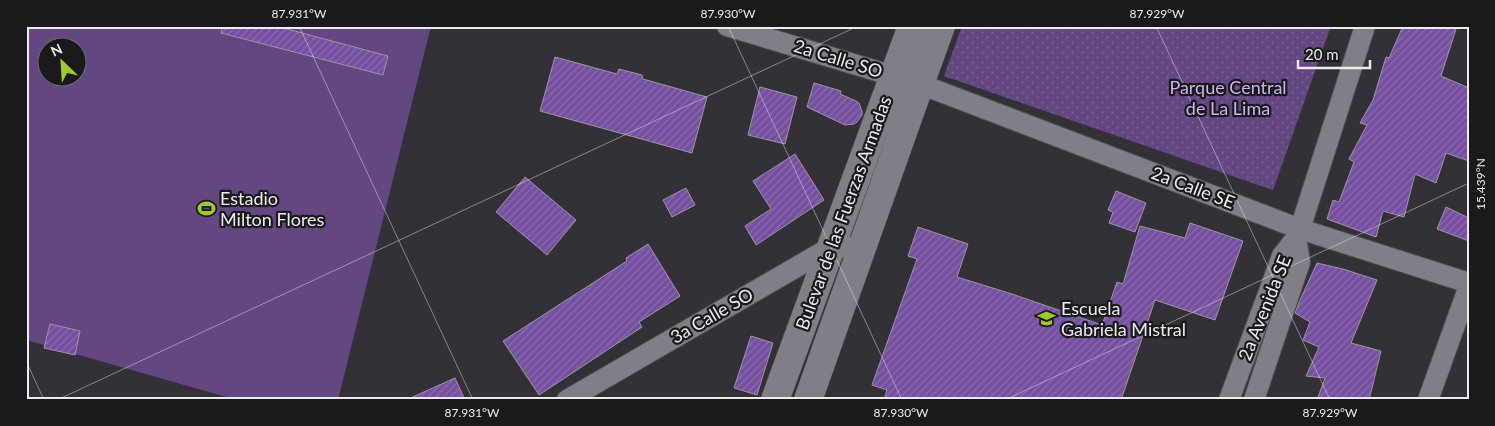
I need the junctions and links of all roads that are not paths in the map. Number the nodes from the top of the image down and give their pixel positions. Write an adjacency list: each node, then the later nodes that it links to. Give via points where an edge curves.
1 (727, 26): 5 (street, 2a Calle SO)
2 (912, 26): 5 (street, Bulevar de las Fuerzas Armadas)
3 (941, 26): 6 (street, Bulevar de las Fuerzas Armadas)
4 (1365, 26): 7 (street, 2a Avenida SE)
5 (894, 76): 6 (street, 2a Calle SO); 8 (street, Bulevar de las Fuerzas Armadas)
6 (920, 84): 7 (street, 2a Calle SE); 9 (street, Bulevar de las Fuerzas Armadas)
7 (1298, 233): 10 (street, 2a Calle SE); 14 (street, 2a Avenida SE, via 1282,256); 15 (street, 2a Avenida SE, via 1300,262)
8 (831, 247): 9 (street); 11 (street, 3a Calle SO); 12 (street, Bulevar de las Fuerzas Armadas)
9 (862, 247): 13 (street, Bulevar de las Fuerzas Armadas)
10 (1469, 284): 16 (street)
11 (567, 400)
12 (776, 400)
13 (808, 400)
14 (1229, 400)
15 (1254, 400)
16 (1428, 400)

